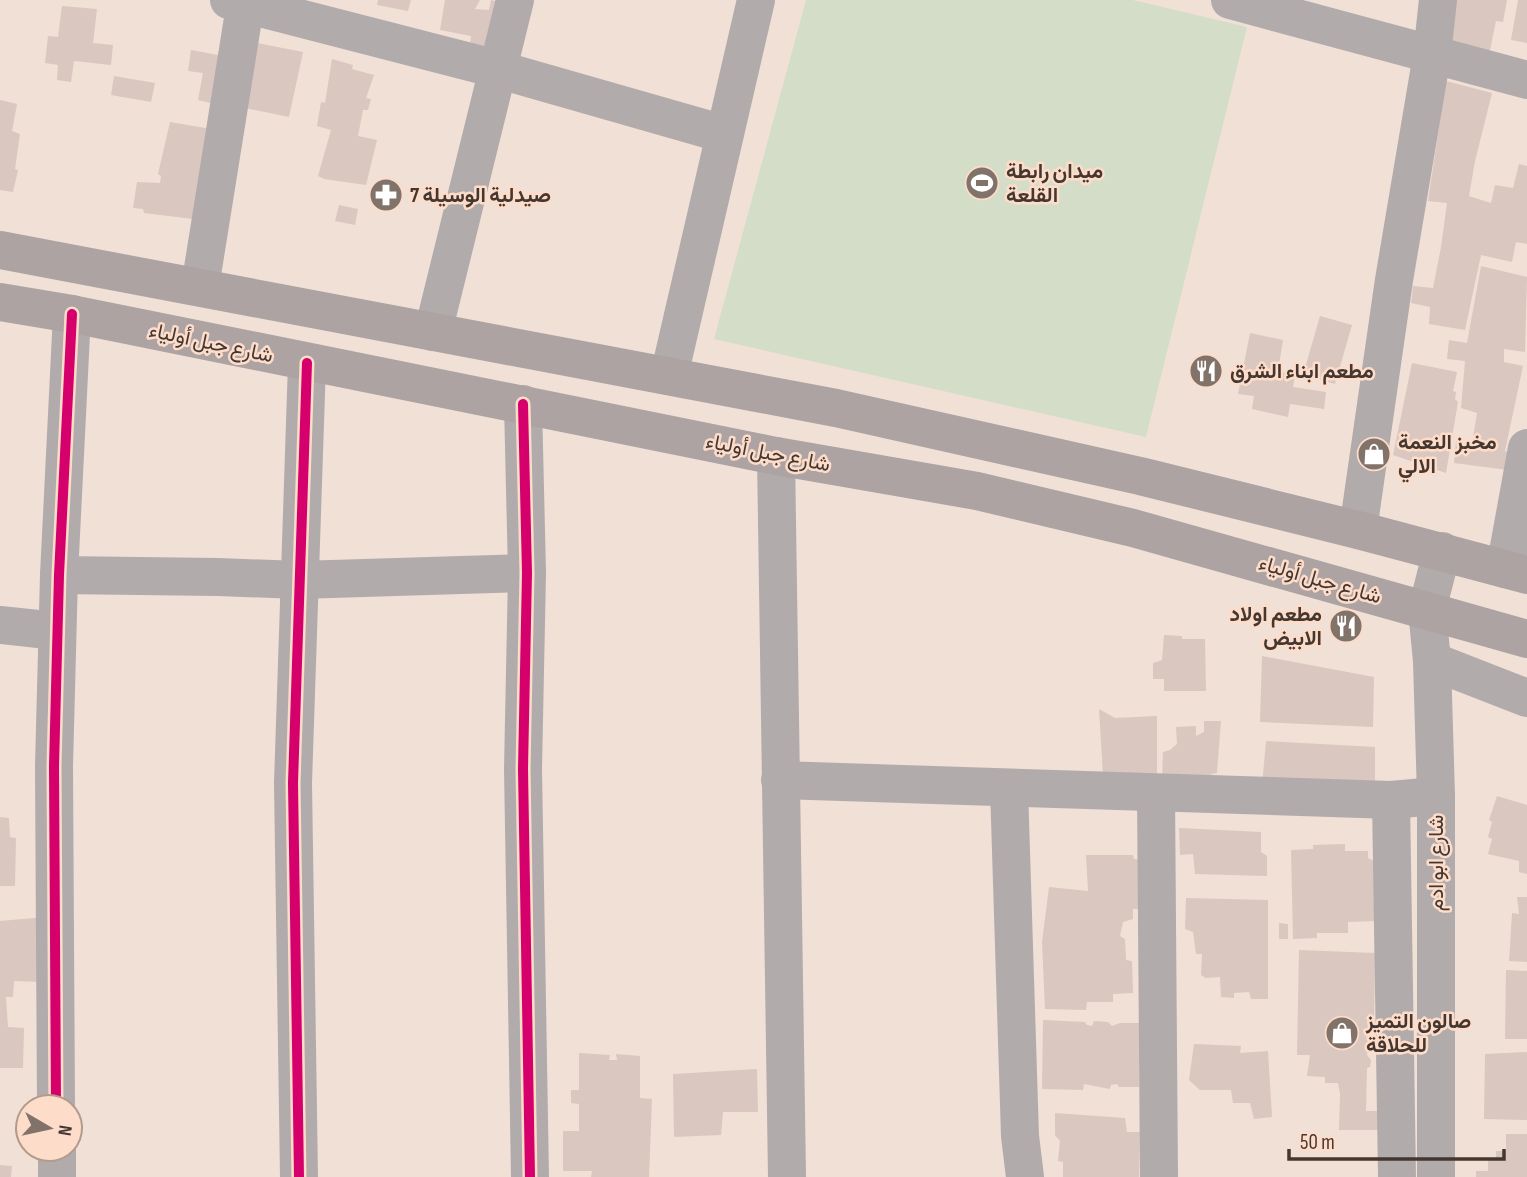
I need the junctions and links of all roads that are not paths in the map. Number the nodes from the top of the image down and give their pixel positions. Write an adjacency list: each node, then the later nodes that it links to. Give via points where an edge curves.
1 (514, 0): 7 (street)
2 (756, 0): 9 (street)
3 (1230, 0): 6 (street)
4 (1438, 0): 6 (street)
5 (240, 1): 7 (street); 11 (street)
6 (1432, 55): 8 (street); 20 (street)
7 (497, 69): 9 (street); 14 (street)
8 (1527, 80)
9 (724, 134): 16 (street)
10 (0, 250): 11 (main road)
11 (200, 287): 14 (main road)
12 (0, 302): 13 (main road, شارع جبل أولياء)
13 (72, 314): 15 (main road, شارع جبل أولياء); 24 (street)
14 (433, 332): 16 (main road)
15 (307, 363): 17 (main road, شارع جبل أولياء); 25 (street)
16 (669, 376): 20 (main road, via 1140,475)
17 (523, 404): 19 (main road, شارع جبل أولياء); 23 (street)
18 (1527, 448): 22 (street)
19 (776, 456): 26 (main road, شارع جبل أولياء, via 977,491 1120,524); 32 (street)
20 (1358, 530): 21 (main road)
21 (1441, 551): 22 (main road); 26 (street, شارع ابو ادم)
22 (1516, 572)
23 (527, 573): 25 (street); 39 (street, via 523,769)
24 (59, 575): 25 (street); 28 (street)
25 (299, 580): 38 (street, via 293,783)
26 (1427, 610): 29 (main road, شارع جبل أولياء); 30 (street, شارع ابو ادم)
27 (0, 625): 28 (street)
28 (57, 631): 37 (street)
29 (1527, 639)
30 (1432, 661): 31 (street); 35 (street, شارع ابو ادم)
31 (1527, 698)
32 (780, 780): 33 (street); 40 (street)
33 (1009, 788): 34 (street); 41 (street)
34 (1156, 793): 36 (street); 42 (street)
35 (1436, 796): 36 (street); 44 (street, شارع ابو ادم)
36 (1391, 800): 43 (street)
37 (56, 1093)
38 (299, 1177)
39 (530, 1177)
40 (787, 1177)
41 (1025, 1177)
42 (1159, 1177)
43 (1397, 1177)
44 (1436, 1177)

